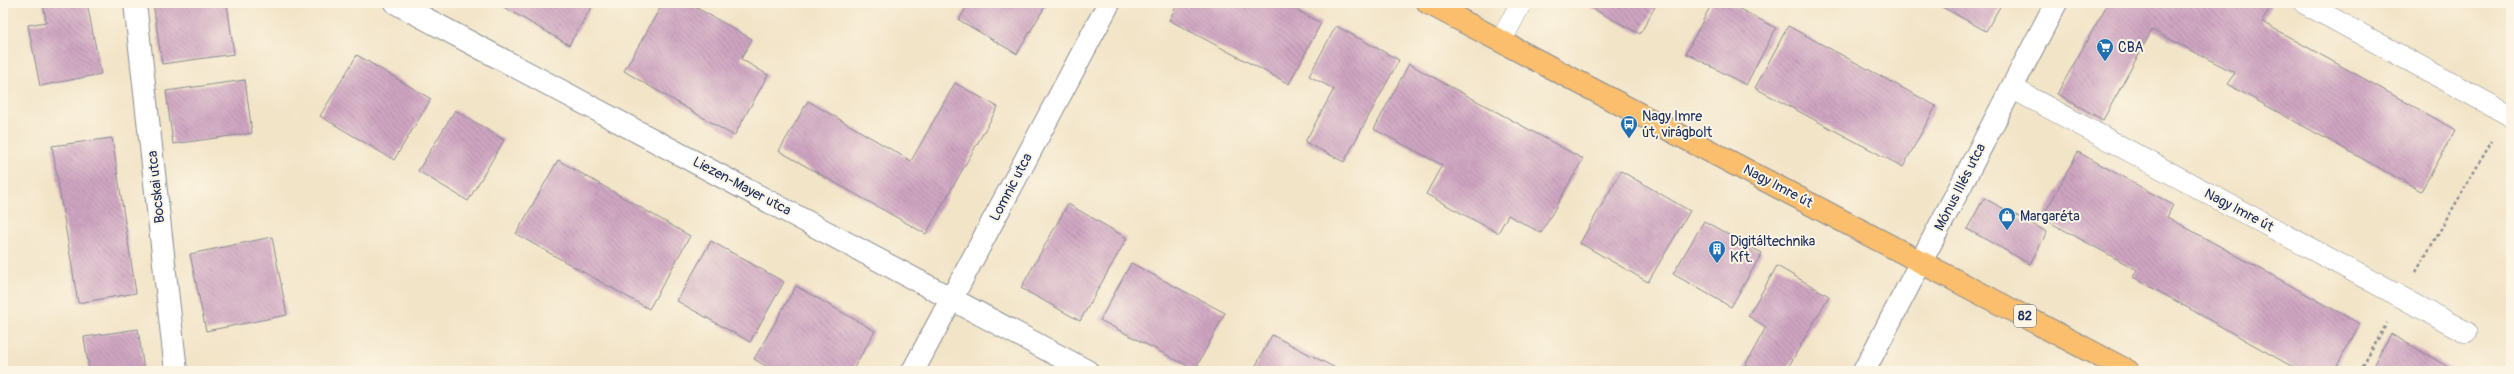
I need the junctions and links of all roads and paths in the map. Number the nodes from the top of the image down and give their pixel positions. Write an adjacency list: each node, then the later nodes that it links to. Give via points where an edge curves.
1 (135, 3): 15 (street, Bocskai utca)
2 (396, 3): 12 (street, Liezen-Mayer utca)
3 (1109, 3): 12 (street, Lomnic utca)
4 (1428, 3): 8 (main road, Nagy Imre út / 82)
5 (1521, 3): 8 (lane)
6 (2056, 3): 9 (street, Mónus Illés utca)
7 (2304, 3): 10 (lane)
8 (1501, 41): 11 (main road, Nagy Imre út / 82)
9 (2012, 88): 11 (street, Mónus Illés utca); 13 (lane, Nagy Imre út)
10 (2509, 115): 13 (path)
11 (1922, 262): 18 (street, Mónus Illés utca); 19 (main road, Nagy Imre út / 82)
12 (952, 297): 16 (street, Lomnic utca); 17 (street, Liezen-Mayer utca)
13 (2401, 297): 14 (lane, Nagy Imre út); 20 (path)
14 (2466, 332)
15 (176, 371)
16 (913, 371)
17 (1087, 371)
18 (1864, 371)
19 (2128, 371)
20 (2360, 371)

